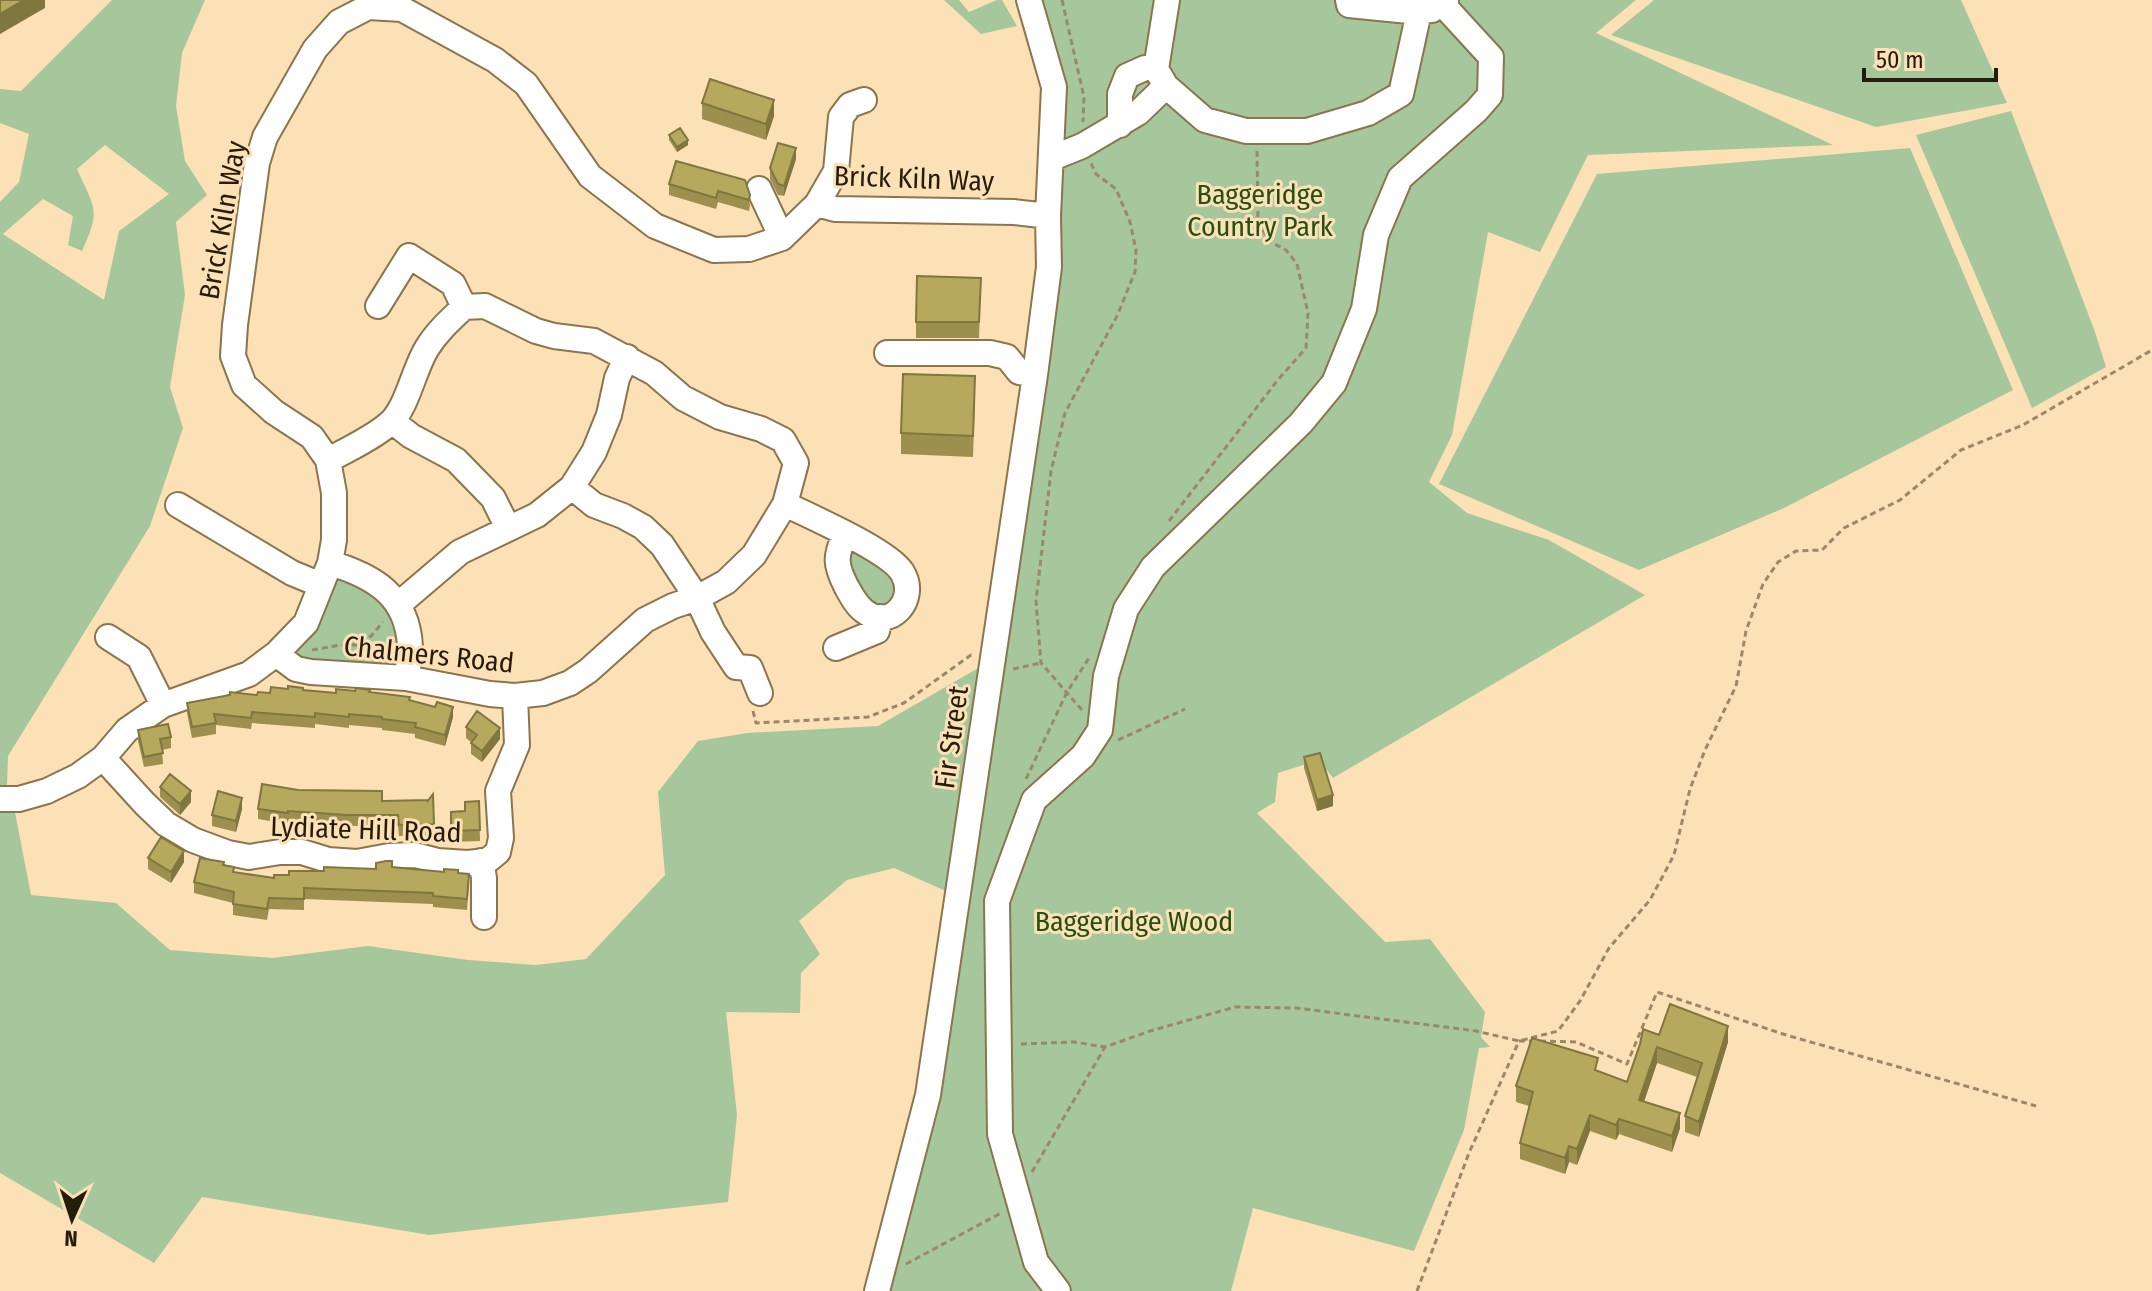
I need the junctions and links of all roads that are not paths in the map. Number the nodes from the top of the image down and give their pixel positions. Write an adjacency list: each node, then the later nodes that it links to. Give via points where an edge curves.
1 (1029, 0): 10 (street, Fir Street, via 1054,87)
2 (1167, 0): 7 (street, via 1156,69)
3 (1348, 0): 5 (street, via 1349,5)
4 (1446, 4): 5 (street); 43 (street, via 1491,57 1490,95 1400,178 1376,235 1364,309 1334,383 1301,423 1153,567 1126,609 1106,676 1100,730 1083,756 1034,800 997,901 1000,1134 1036,1262)
5 (1419, 12): 7 (street, via 1401,94 1368,113 1307,131 1246,131 1205,120)
6 (1145, 68): 9 (street, via 1127,76 1120,94)
7 (1166, 86): 9 (street)
8 (864, 100): 12 (street, via 850,105 841,117 836,171)
9 (1120, 125): 10 (street)
10 (1052, 158): 13 (street, Fir Street)
11 (759, 189): 14 (street)
12 (817, 204): 13 (street, Brick Kiln Way, via 835,209); 14 (street, Brick Kiln Way)
13 (1048, 216): 19 (street, Fir Street, via 1049,267)
14 (782, 238): 21 (street, Brick Kiln Way, via 749,249 714,250 655,226 590,176 526,84 495,60 402,9 368,7 339,22 315,49 265,137 235,325 233,356 244,385 312,437)
15 (378, 306): 16 (street, via 409,256 453,284)
16 (464, 307): 18 (street, Chalmers Road, via 485,306 536,331 594,341); 20 (street, via 426,350)
17 (887, 353): 19 (street, via 990,353 1007,357 1019,372)
18 (627, 357): 22 (street, via 594,452); 23 (street, Chalmers Road, via 707,411 783,440 796,463)
19 (1035, 375): 42 (street, Fir Street, via 928,1095)
20 (392, 421): 21 (street); 25 (street, via 456,460 493,498)
21 (328, 460): 27 (street, via 334,540)
22 (572, 487): 25 (street, via 537,515); 28 (street, via 594,505 643,527 662,545)
23 (785, 504): 26 (street); 28 (street, Chalmers Road, via 754,555 726,582)
24 (178, 505): 27 (street, via 292,573)
25 (508, 528): 29 (street, via 460,552)
26 (845, 534): 30 (street, via 837,552 838,569 853,599 866,613); 30 (street, via 889,558 902,572 906,600 900,610)
27 (325, 574): 29 (street, via 357,571); 33 (street, via 306,623)
28 (697, 598): 35 (street, Chalmers Road, via 645,620 570,683); 36 (street, via 736,667 750,668)
29 (399, 604): 34 (street, via 411,649)
30 (880, 617): 32 (street, via 877,631)
31 (108, 637): 37 (street, via 139,657)
32 (836, 648)
33 (276, 654): 34 (street, Chalmers Road, via 296,669 311,672); 37 (street, via 249,674)
34 (406, 678): 35 (street, Chalmers Road)
35 (515, 696): 40 (street, Lydiate Hill Road, via 517,745 498,791 501,838 498,852)
36 (756, 701)
37 (163, 705): 38 (street, via 127,730)
38 (103, 758): 39 (street, via 47,791); 40 (street, Lydiate Hill Road, via 166,824 228,853 249,857 302,852 357,862 415,855)
39 (0, 799)
40 (481, 861): 41 (street)
41 (484, 917)
42 (878, 1285)
43 (1058, 1291)

